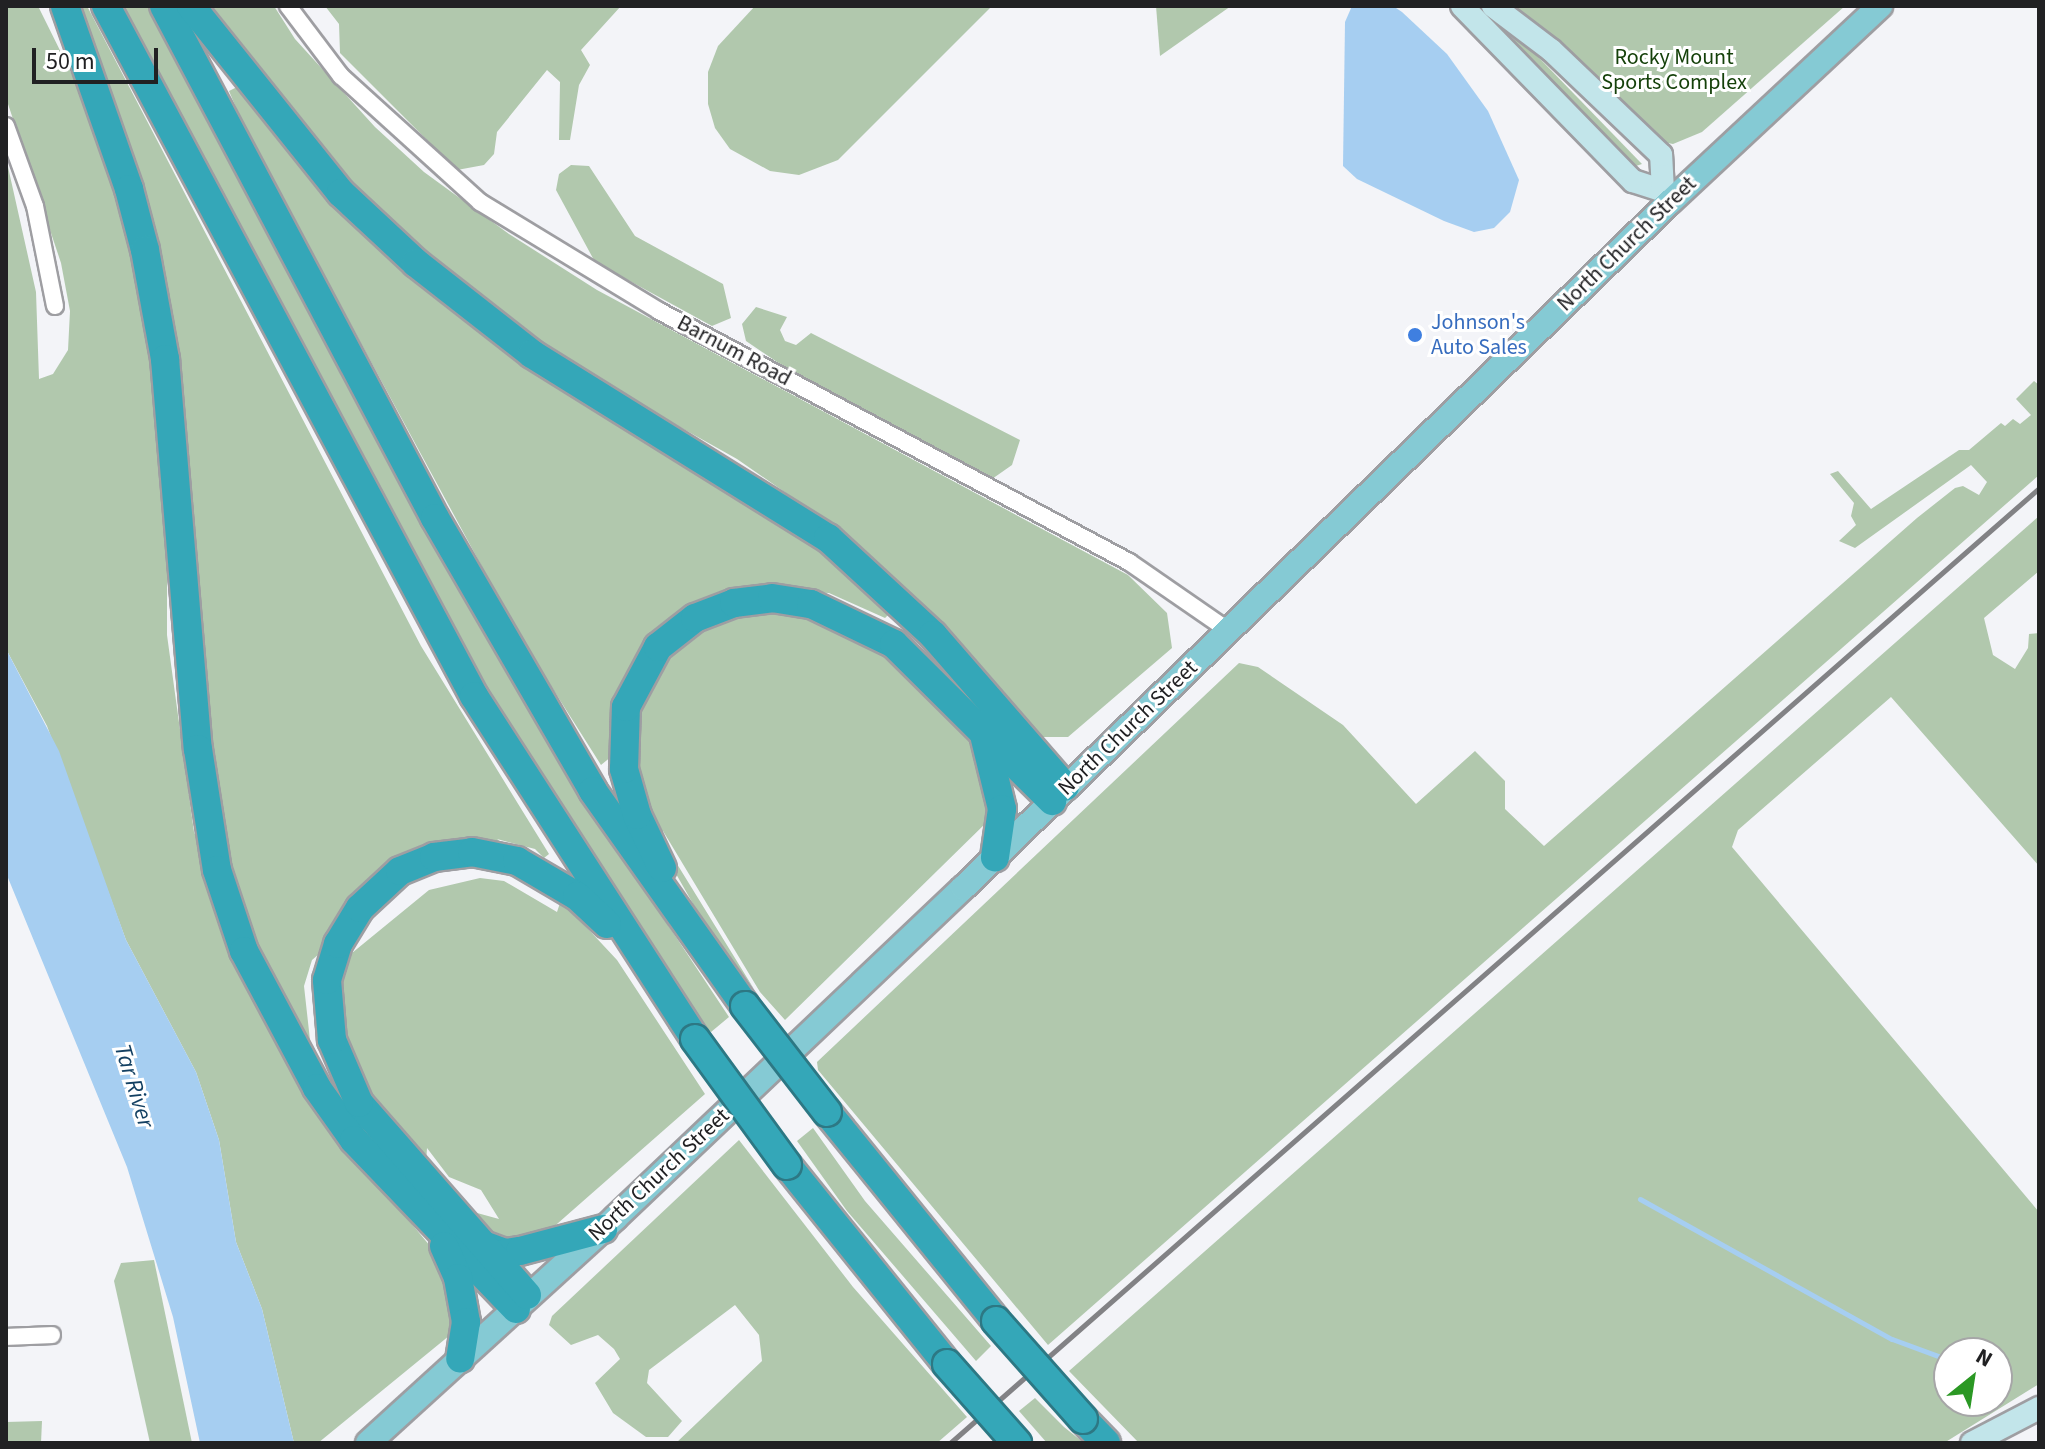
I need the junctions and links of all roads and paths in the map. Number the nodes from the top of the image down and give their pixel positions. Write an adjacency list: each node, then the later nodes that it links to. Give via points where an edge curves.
1 (65, 6): 18 (highway, via 129,189 165,359 198,749 217,870 244,951 317,1088 354,1140)
2 (106, 6): 17 (highway, via 474,696)
3 (164, 6): 16 (highway, via 435,518 593,791)
4 (191, 6): 14 (highway, via 341,193 416,263 532,354 828,538 933,635)
5 (288, 6): 12 (street, Barnum Road, via 341,76 480,202 659,311 1129,562)
6 (1462, 6): 10 (street, via 1633,181)
7 (1493, 6): 10 (street, via 1551,50 1661,155)
8 (1880, 6): 10 (main road, North Church Street)
9 (6, 126): 11 (street, via 39,218)
10 (1667, 196): 12 (main road, North Church Street)
11 (55, 306)
12 (1229, 631): 14 (main road, North Church Street)
13 (983, 730): 14 (highway); 15 (highway, via 1002,809); 16 (highway, via 894,644 826,608 754,599 715,608 678,630 643,668 626,707 621,749 637,815)
14 (1059, 794): 15 (main road, North Church Street)
15 (995, 857): 19 (main road, North Church Street)
16 (691, 935): 28 (highway, bridge, via 996,1321)
17 (689, 1030): 20 (highway, via 593,908 517,861 472,852 434,857 400,871 360,908 338,944 327,980 327,1019 340,1063 359,1103); 27 (highway, bridge, via 787,1165)
18 (436, 1227): 21 (highway); 24 (highway, via 463,1300 466,1322)
19 (603, 1229): 20 (highway, via 520,1251 505,1253); 21 (main road, North Church Street)
20 (483, 1245): 21 (highway)
21 (522, 1302): 24 (main road, North Church Street)
22 (52, 1335): 23 (street)
23 (6, 1337)
24 (460, 1359): 26 (main road, North Church Street)
25 (2039, 1411): 29 (street); 30 (street)
26 (370, 1441)
27 (1017, 1443)
28 (1106, 1443)
29 (1972, 1443)
30 (2000, 1443)

